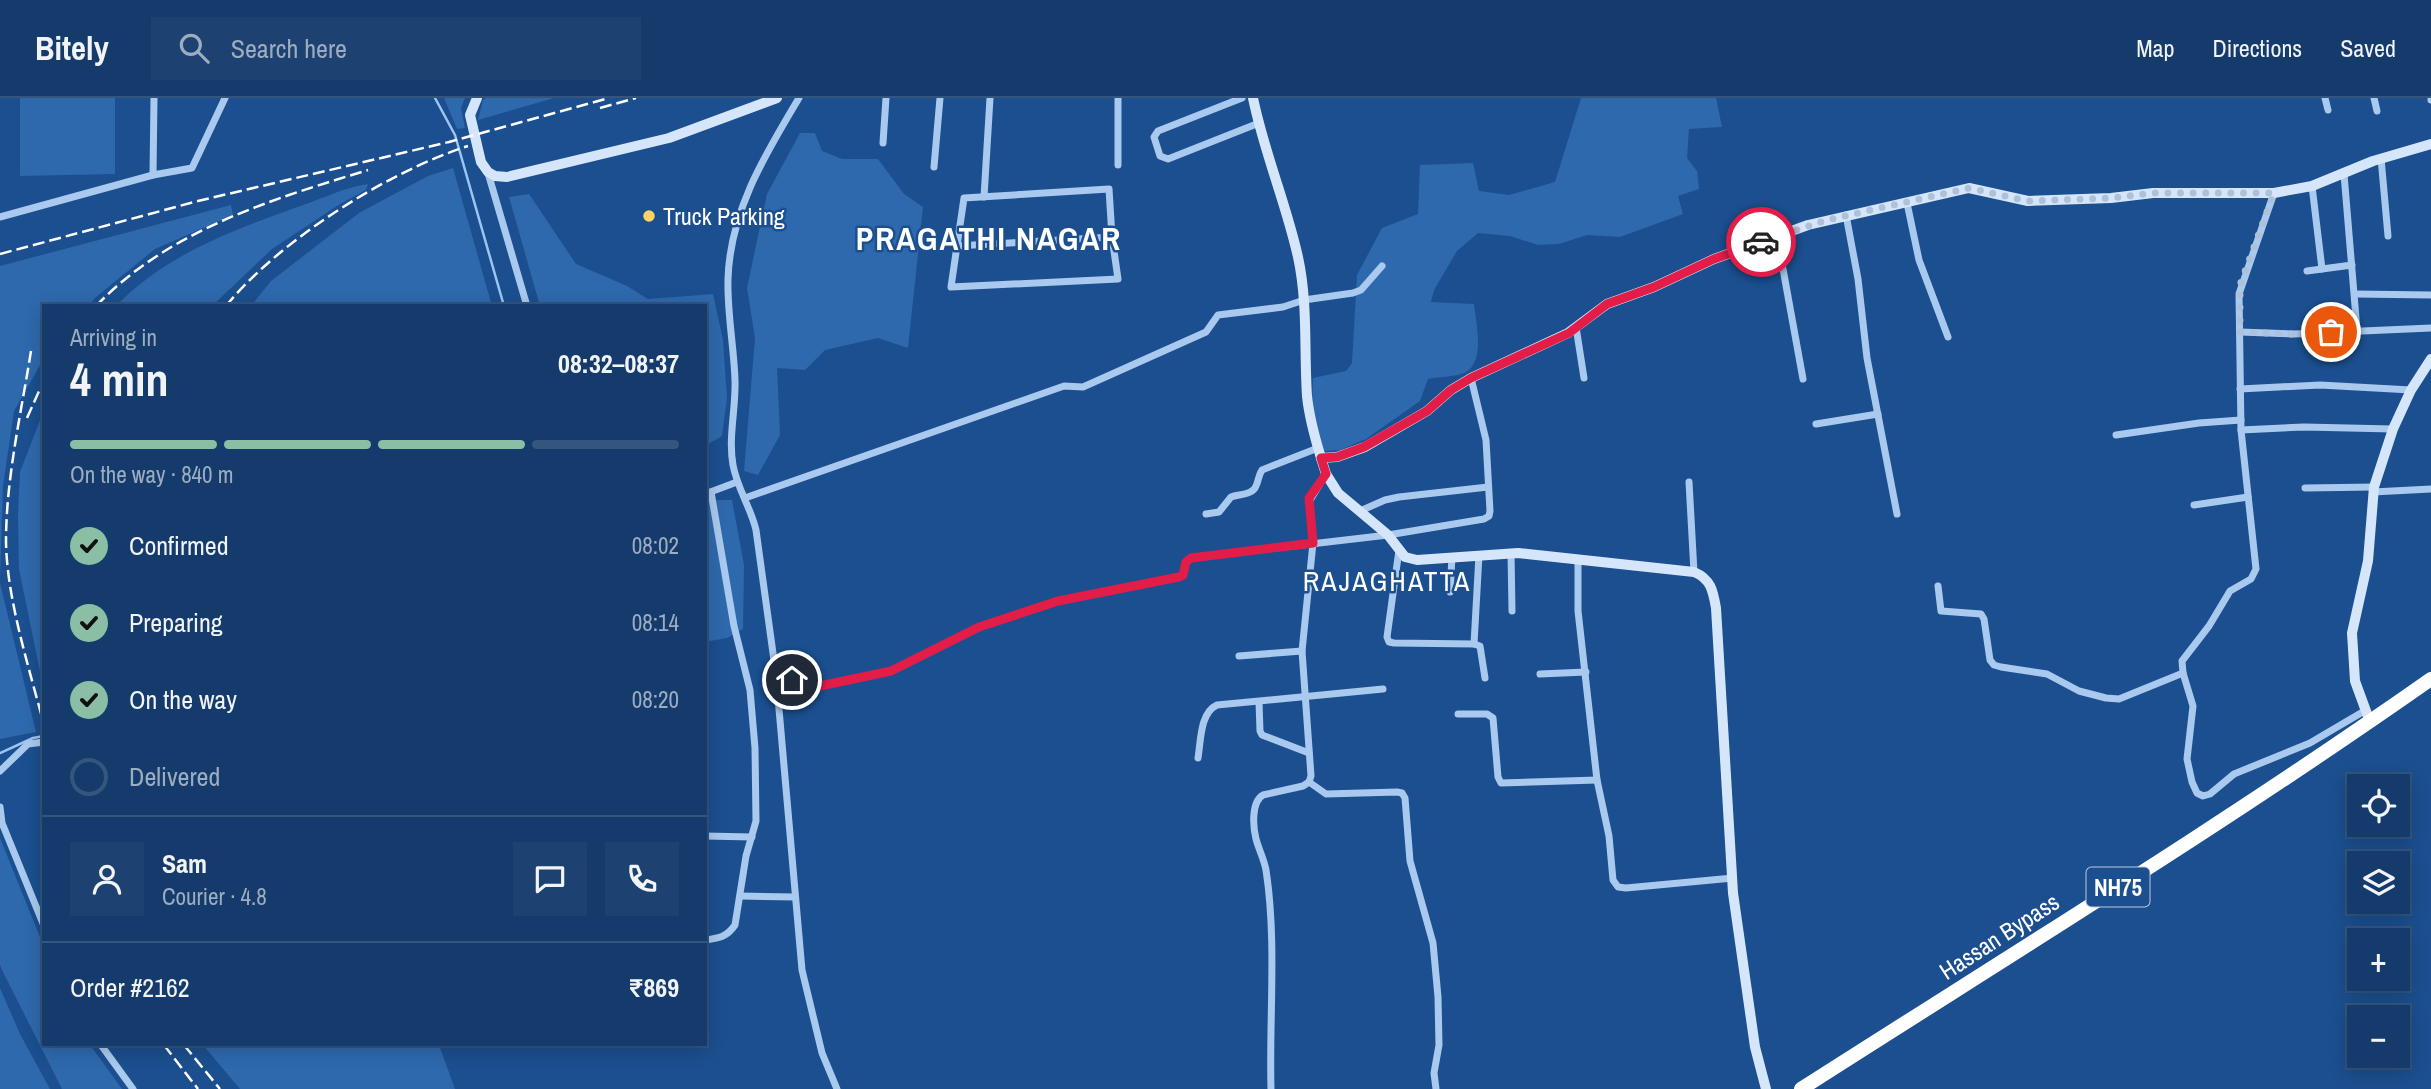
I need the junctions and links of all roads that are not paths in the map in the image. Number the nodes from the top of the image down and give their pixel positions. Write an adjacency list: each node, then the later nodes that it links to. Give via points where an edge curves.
1 (154, 98): 24 (street)
2 (225, 98): 24 (street, via 192,168)
3 (477, 98): 22 (street, via 470,115 481,162)
4 (777, 98): 22 (street, via 669,138 516,176)
5 (799, 98): 62 (street, via 752,180 729,264)
6 (886, 98): 17 (street)
7 (940, 98): 21 (street)
8 (990, 98): 27 (street)
9 (1118, 98): 20 (street)
10 (1242, 98): 16 (street, via 1158,131 1154,137 1160,156 1168,159)
11 (1253, 98): 16 (street)
12 (2325, 98): 14 (street)
13 (2374, 98): 15 (street)
14 (2328, 110)
15 (2377, 110)
16 (1259, 123): 41 (street, via 1298,258)
17 (883, 143)
18 (2431, 144): 19 (street)
19 (2381, 158): 23 (street); 32 (street)
20 (1118, 166)
21 (934, 167)
22 (488, 172): 42 (street)
23 (2344, 174): 25 (street); 35 (street)
24 (153, 176): 30 (street)
25 (2312, 187): 26 (street); 37 (street)
26 (2274, 193): 28 (street, via 2153,193 2028,201 1969,188); 46 (street, via 2240,285)
27 (984, 197): 33 (street, via 1110,189); 34 (street, via 964,198)
28 (1907, 203): 29 (street); 47 (street, via 1919,260)
29 (1846, 215): 31 (street); 54 (street)
30 (0, 217)
31 (1777, 236): 43 (street, via 1607,304); 51 (street)
32 (2388, 236)
33 (1112, 237): 34 (street); 34 (street, via 1118,279 951,287)
34 (956, 246)
35 (2353, 265): 37 (street); 39 (street)
36 (1382, 266): 41 (street, via 1360,290)
37 (2322, 269): 38 (street)
38 (2307, 271)
39 (2355, 295): 40 (street); 45 (street)
40 (2431, 295)
41 (1304, 300): 60 (street, via 1307,395); 70 (street, via 1218,315 1206,332 1083,387 1064,386)
42 (526, 304)
43 (1576, 327): 49 (street); 50 (street)
44 (2431, 328): 45 (street)
45 (2357, 330): 46 (street)
46 (2240, 332): 52 (street)
47 (1948, 337)
48 (2431, 359): 53 (street)
49 (1471, 378): 60 (street, via 1427,411 1364,447 1337,457); 64 (street, via 1484,428)
50 (1584, 379)
51 (1802, 379)
52 (2240, 389): 53 (street, via 2320,385); 55 (street)
53 (2411, 390): 57 (street)
54 (1878, 414): 56 (street); 74 (street)
55 (2241, 421): 58 (street); 59 (street)
56 (1816, 424)
57 (2393, 429): 58 (street, via 2304,426); 66 (street)
58 (2241, 430): 69 (street)
59 (2116, 435)
60 (1319, 453): 61 (street); 73 (street, via 1262,470 1253,492 1231,497 1219,512)
61 (1326, 474): 72 (street, via 1338,493); 76 (street, via 1309,498)
62 (737, 482): 68 (street); 70 (street)
63 (1689, 482): 82 (street)
64 (1488, 487): 72 (street, via 1399,497); 75 (street, via 1490,511 1484,519)
65 (2305, 488): 66 (street)
66 (2373, 489): 67 (street); 99 (street, via 2368,561 2352,632 2355,681)
67 (2431, 489)
68 (708, 493): 108 (street, via 750,690 756,809)
69 (2248, 497): 71 (street); 90 (street, via 2254,575 2230,591 2182,661)
70 (745, 498): 92 (street, via 756,530)
71 (2194, 506)
72 (1360, 511): 75 (street)
73 (1206, 514)
74 (1897, 514)
75 (1388, 535): 76 (street); 77 (street)
76 (1313, 543): 87 (street); 92 (street, via 1191,558 1179,577 1058,601 979,627 891,671 820,686)
77 (1399, 550): 80 (street, via 1417,560); 86 (street, via 1388,642)
78 (1511, 553): 79 (street); 81 (street); 85 (street)
79 (1479, 555): 80 (street); 86 (street)
80 (1452, 557): 84 (street)
81 (1577, 559): 82 (street); 89 (street)
82 (1693, 572): 109 (street, via 1711,586 1716,608)
83 (1938, 586): 90 (street, via 1941,611 1981,614 1990,660 2001,667 2047,674 2079,691 2119,699)
84 (1450, 592)
85 (1512, 611)
86 (1474, 644): 93 (street, via 1483,651)
87 (1302, 651): 88 (street); 96 (street)
88 (1239, 656)
89 (1586, 672): 91 (street); 104 (street)
90 (2183, 673): 99 (street, via 2193,706 2187,759 2192,782 2203,796 2234,774)
91 (1540, 674)
92 (776, 675): 111 (street)
93 (1485, 678)
94 (2431, 680): 99 (highway, Hassan Bypass / NH75)
95 (1384, 689): 96 (street)
96 (1304, 696): 97 (street); 101 (street)
97 (1259, 702): 101 (street, via 1262,735); 102 (street, via 1210,709)
98 (1458, 714): 104 (street, via 1493,718 1501,783)
99 (2368, 716): 120 (highway, Hassan Bypass / NH75)
100 (42, 742): 103 (street, via 29,744)
101 (1309, 753): 105 (street)
102 (1198, 758)
103 (0, 771)
104 (1597, 780): 109 (street, via 1613,880 1618,887)
105 (1309, 782): 117 (street, via 1263,795 1255,805 1272,933); 118 (street, via 1326,794 1397,792 1405,798 1410,861 1433,943 1439,1033)
106 (0, 807): 112 (street)
107 (707, 836): 108 (street)
108 (752, 837): 110 (street)
109 (1733, 878): 119 (street, via 1755,1047)
110 (740, 895): 111 (street); 113 (street, via 730,934)
111 (795, 897): 116 (street, via 802,970 822,1053)
112 (42, 921)
113 (707, 940)
114 (102, 1046): 115 (street)
115 (132, 1089)
116 (837, 1089)
117 (1271, 1089)
118 (1436, 1089)
119 (1766, 1089)
120 (1801, 1089)

